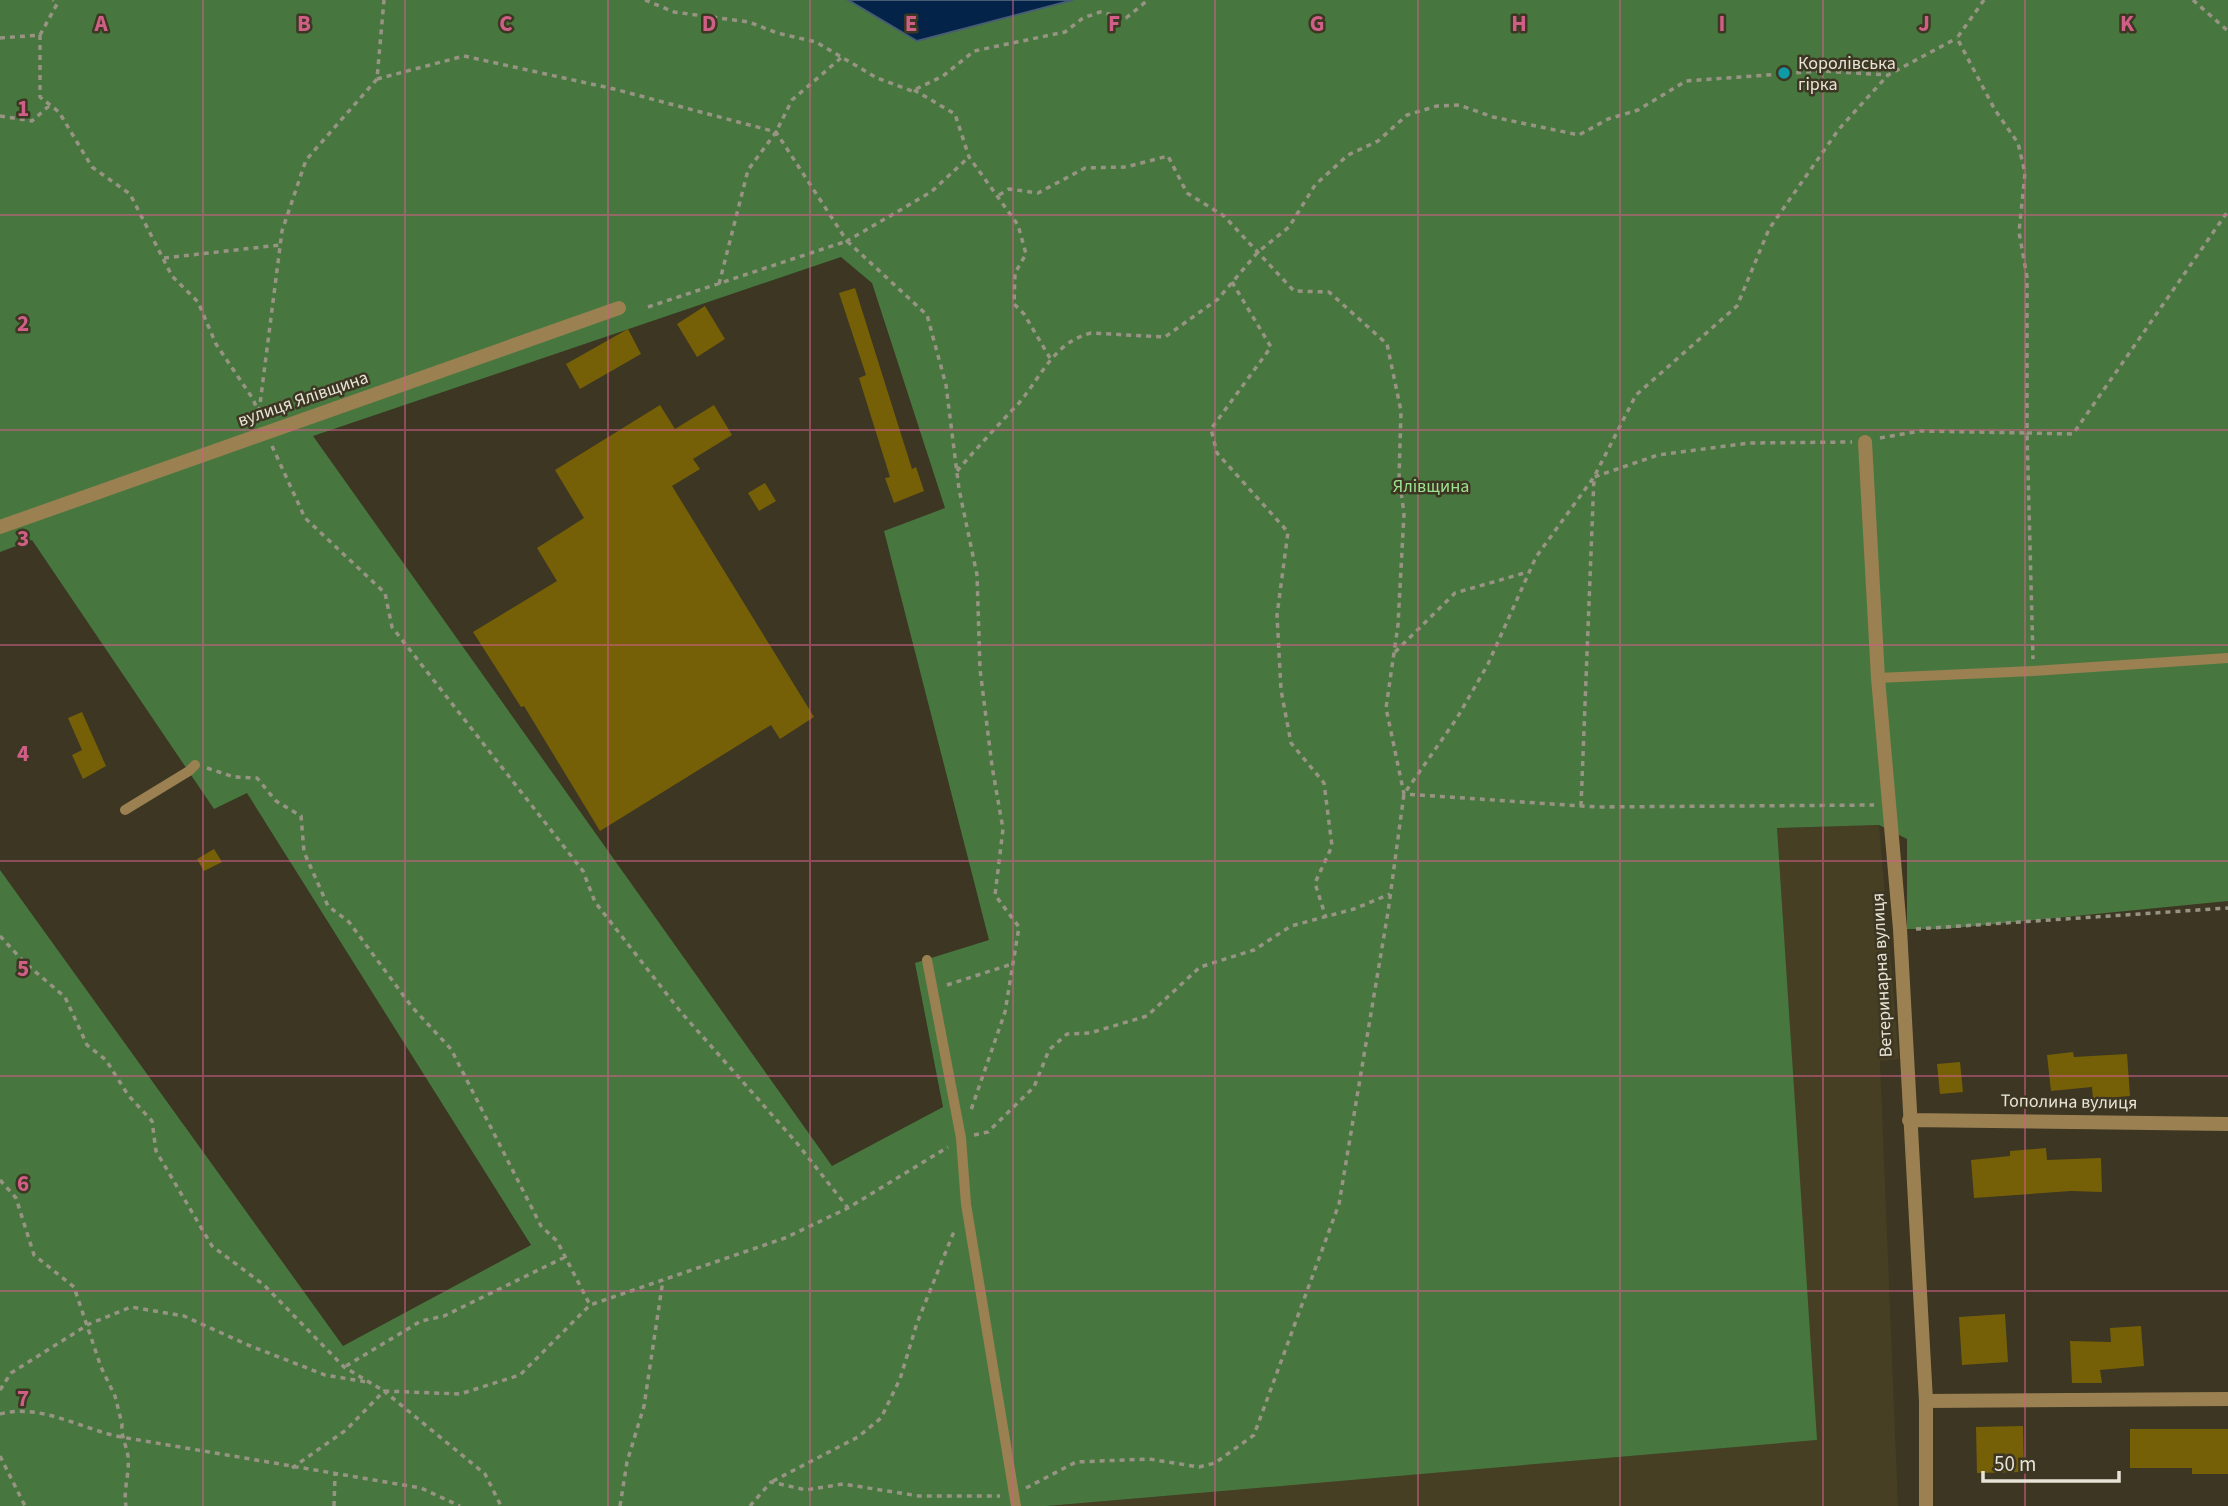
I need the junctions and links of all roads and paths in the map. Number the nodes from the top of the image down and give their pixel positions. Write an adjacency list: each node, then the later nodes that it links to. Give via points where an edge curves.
1 (53, 0): 8 (path, via 57,4)
2 (383, 0): 13 (path)
3 (645, 0): 11 (path, via 674,12 749,22 816,41)
4 (1148, 0): 14 (path, via 1126,18 1100,12 1065,32 974,51 943,76)
5 (1984, 0): 9 (path)
6 (2193, 0): 7 (path)
7 (2228, 31)
8 (40, 35): 10 (path); 15 (path, via 40,97)
9 (1957, 37): 12 (path); 32 (path, via 2018,143 2025,173 2020,232 2028,289)
10 (0, 38)
11 (842, 56): 14 (path, via 877,78); 17 (path, via 792,100)
12 (1888, 75): 23 (path, via 1821,71 1686,81 1639,110 1608,119 1579,135 1459,105 1437,106 1407,115 1378,141 1348,155 1315,185 1289,227); 35 (path, via 1839,129 1769,229 1737,306 1636,395)
13 (377, 79): 17 (path, via 464,56); 22 (path, via 306,160)
14 (914, 90): 18 (path, via 956,114)
15 (50, 105): 16 (path, via 32,121); 24 (path, via 59,111 92,167 130,194)
16 (0, 116)
17 (776, 132): 21 (path); 26 (path, via 748,170)
18 (969, 157): 19 (path); 21 (path, via 931,192)
19 (999, 195): 23 (path, via 1009,189 1038,193 1085,168 1126,167 1168,156 1187,193 1224,216); 29 (path, via 1018,225 1026,254 1015,273 1014,304)
20 (2228, 211): 32 (path, via 2073,433)
21 (847, 242): 26 (path); 34 (path, via 928,315 946,385)
22 (280, 245): 24 (path); 30 (path)
23 (1258, 252): 25 (path); 38 (path, via 1294,291 1329,292 1387,344 1401,411 1399,478 1404,513)
24 (163, 258): 30 (path, via 172,276 198,302 216,344)
25 (1232, 282): 29 (path, via 1218,299 1165,337 1091,333); 49 (path, via 1271,347 1211,429 1217,453 1288,532 1277,614 1281,690 1291,743 1324,783 1332,846 1315,883)
26 (719, 284): 27 (path)
27 (648, 307)
28 (619, 308): 31 (street, вулиця Ялівщина)
29 (1050, 358): 34 (path, via 1021,400)
30 (259, 414): 31 (path)
31 (266, 433): 36 (street, вулиця Ялівщина); 60 (path, via 305,517 385,593 392,627 583,871 595,902 680,1011)
32 (2027, 433): 33 (path, via 1920,431); 40 (path)
33 (1865, 442): 35 (path, via 1749,443 1658,455); 41 (street, Ветеринарна вулиця)
34 (957, 471): 53 (path, via 977,575 980,669 1003,829 995,895 1019,927)
35 (1594, 477): 37 (path, via 1535,557); 45 (path)
36 (0, 527)
37 (1529, 572): 38 (path, via 1455,593); 43 (path, via 1488,664)
38 (1394, 653): 43 (path, via 1387,708)
39 (2228, 658): 40 (lane)
40 (2034, 671): 41 (lane)
41 (1878, 678): 44 (street, Ветеринарна вулиця)
42 (195, 765): 46 (lane); 61 (path, via 234,777 257,778 276,801 301,816 304,852 328,906 349,922 412,1007 451,1049 541,1226)
43 (1404, 793): 45 (path); 47 (path)
44 (1890, 805): 45 (path); 50 (street, Ветеринарна вулиця)
45 (1580, 806)
46 (125, 810)
47 (1390, 894): 49 (path); 77 (path, via 1339,1204 1254,1435 1214,1463 1199,1467 1149,1459 1076,1461)
48 (2228, 908): 50 (path)
49 (1326, 918): 57 (path, via 1291,926 1254,950 1200,967 1147,1016 1090,1033 1067,1034 1049,1050 1034,1087 1007,1115 988,1132)
50 (1900, 929): 55 (street, Ветеринарна вулиця)
51 (0, 936): 65 (path, via 65,997 88,1045 106,1060 128,1095 152,1121 156,1151 212,1246 264,1285)
52 (927, 960): 54 (lane)
53 (1013, 963): 54 (path); 57 (path, via 1005,1012)
54 (935, 989): 57 (lane)
55 (1909, 1120): 56 (street, Тополина вулиця); 70 (street, Ветеринарна вулиця)
56 (2228, 1124)
57 (961, 1138): 59 (lane); 60 (path)
58 (0, 1180): 64 (path, via 16,1198 34,1255 74,1287)
59 (966, 1204): 76 (path, via 881,1418 858,1437); 77 (lane)
60 (848, 1208): 62 (path, via 785,1238)
61 (565, 1257): 63 (path); 65 (path, via 444,1316 421,1321)
62 (663, 1280): 63 (path); 83 (path, via 644,1406 626,1462)
63 (590, 1305): 68 (path, via 520,1375 460,1394)
64 (89, 1324): 66 (path, via 131,1307 184,1315 325,1375); 67 (path, via 11,1373); 72 (path, via 115,1396)
65 (344, 1367): 66 (path)
66 (370, 1383): 68 (path)
67 (0, 1390)
68 (384, 1391): 74 (path, via 346,1430); 82 (path, via 485,1474)
69 (2228, 1399): 70 (street)
70 (1926, 1401): 85 (street, Ветеринарна вулиця)
71 (0, 1414): 72 (path, via 18,1409 50,1414)
72 (121, 1437): 74 (path); 79 (path, via 128,1458 123,1493)
73 (0, 1456): 78 (path)
74 (292, 1468): 75 (path)
75 (335, 1475): 80 (path); 81 (path, via 421,1488)
76 (771, 1482): 77 (path, via 806,1490 843,1484 919,1496 966,1494); 84 (path)
77 (1015, 1502)
78 (25, 1506)
79 (126, 1506)
80 (334, 1506)
81 (460, 1506)
82 (500, 1506)
83 (620, 1506)
84 (750, 1506)
85 (1926, 1506)

